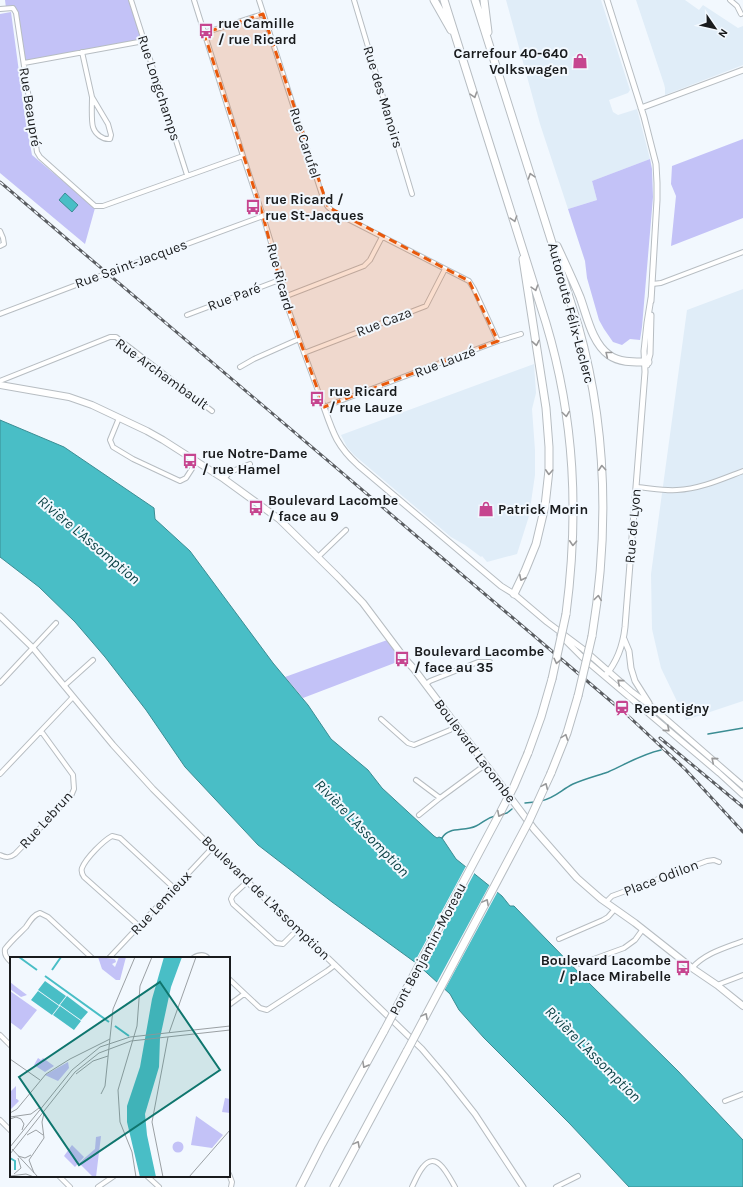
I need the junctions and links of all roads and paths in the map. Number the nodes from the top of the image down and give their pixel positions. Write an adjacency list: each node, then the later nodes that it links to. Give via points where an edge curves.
1 (131, 0): 15 (street, Rue Longchamps)
2 (194, 0): 14 (street, Rue Ricard)
3 (258, 0): 12 (street, Rue Carufel)
4 (354, 0): 25 (street, Rue des Manoirs)
5 (434, 0): 16 (highway)
6 (444, 0): 16 (highway, Autoroute Félix-Leclerc)
7 (475, 0): 17 (highway, Autoroute Félix-Leclerc)
8 (484, 0): 17 (highway)
9 (607, 0): 22 (street, Rue de Lyon)
10 (730, 0): 13 (street, via 738,6)
11 (0, 9): 19 (street, Rue Beaupré, via 10,7 14,10)
12 (263, 14): 14 (street); 29 (street, Rue Carufel, via 324,201 334,212)
13 (740, 14)
14 (204, 33): 23 (street, Rue Ricard)
15 (144, 41): 18 (street); 24 (street, Rue Longchamps)
16 (458, 44): 30 (highway, Autoroute Félix-Leclerc, one-way to 30)
17 (491, 50): 26 (highway, Autoroute Félix-Leclerc, one-way to 17)
18 (82, 52): 19 (street); 21 (street)
19 (24, 63): 24 (street, Rue Beaupré, via 37,152 95,206 103,206)
20 (743, 70): 22 (street)
21 (92, 97): 21 (street, via 93,127 100,136 106,140 110,139 108,124)
22 (641, 108): 35 (street, Rue de Lyon, via 657,177)
23 (243, 156): 24 (street, Rue Beaupré); 27 (street, Rue Ricard)
24 (187, 175)
25 (412, 194)
26 (543, 214): 43 (highway, one-way to 26, via 618,360 601,348); 75 (highway, Autoroute Félix-Leclerc, one-way to 26, bridge, via 567,733 592,636 602,549 603,494 594,398 582,341)
27 (263, 216): 34 (street, Rue Ricard); 37 (street, Rue Saint-Jacques)
28 (0, 231): 31 (street)
29 (382, 237): 33 (street, Rue Carufel); 36 (street, via 364,266)
30 (520, 237): 57 (highway, one-way to 57, via 544,393 549,454 547,493 540,527 528,566); 73 (highway, Autoroute Félix-Leclerc, one-way to 73, bridge, via 556,358 564,398 573,482 574,524 566,614 552,679)
31 (2, 245)
32 (743, 252): 35 (street, via 661,283)
33 (445, 269): 41 (street, Rue Carufel, via 469,282); 42 (street, Rue Caza, via 426,306)
34 (282, 279): 36 (street, Rue Ricard); 38 (street, Rue Paré)
35 (652, 284): 43 (street, Rue de Lyon, via 650,347)
36 (284, 297): 40 (street, Rue Ricard)
37 (0, 314)
38 (187, 316)
39 (521, 334): 41 (street, Rue Lauzé)
40 (298, 339): 42 (street, Rue Ricard); 44 (street)
41 (498, 341): 47 (street, Rue Lauzé)
42 (304, 353): 47 (street, Rue Ricard)
43 (646, 362): 54 (street, Rue de Lyon)
44 (240, 367)
45 (0, 381): 48 (street, Rue Archambault, via 110,336 116,337)
46 (0, 385): 49 (main road, Boulevard Lacombe, via 69,397)
47 (324, 407): 57 (street, Rue Ricard, via 336,438 344,451 358,465)
48 (212, 411)
49 (119, 418): 50 (main road, Boulevard Lacombe, via 147,431); 50 (street, via 111,443 113,447 133,459 180,481 186,478)
50 (197, 461): 53 (main road, Boulevard Lacombe)
51 (250, 464): 53 (street, via 230,472)
52 (743, 471): 54 (street, via 688,489)
53 (224, 479): 56 (main road, Boulevard Lacombe, via 279,519)
54 (637, 487): 60 (street, Rue de Lyon)
55 (346, 530): 56 (street)
56 (318, 557): 66 (main road, Boulevard Lacombe, via 363,603)
57 (514, 594): 64 (street, Rue Ricard, via 583,649)
58 (0, 616): 61 (street, Boulevard de L'Assomption)
59 (56, 623): 61 (street)
60 (624, 638): 64 (street, Rue de Lyon, via 619,655); 69 (street, via 630,652 635,681)
61 (33, 648): 65 (street); 67 (street, Boulevard de L'Assomption)
62 (93, 660): 67 (street)
63 (490, 662): 66 (street, via 478,662)
64 (607, 674): 69 (street, one-way to 64); 79 (street, one-way to 79)
65 (0, 683)
66 (426, 684): 71 (main road, Boulevard Lacombe)
67 (64, 686): 68 (street, Boulevard de L'Assomption)
68 (73, 697): 72 (street); 82 (street, Boulevard de L'Assomption, via 153,789)
69 (652, 707): 78 (street, one-way to 69)
70 (381, 719): 71 (street, via 408,743 414,745)
71 (456, 726): 74 (main road, Boulevard Lacombe)
72 (40, 731): 76 (street); 83 (street, Rue Lebrun, via 73,775 74,788 71,796 15,854 11,857)
73 (528, 753): 114 (highway, Pont Benjamin-Moreau, one-way to 114, bridge, via 499,815)
74 (485, 765): 80 (street); 87 (main road, Boulevard Lacombe, via 550,849 580,881)
75 (551, 773): 126 (highway, Pont Benjamin-Moreau, one-way to 75, bridge, via 529,821)
76 (0, 774)
77 (416, 780): 80 (street)
78 (743, 786)
79 (743, 795)
80 (440, 798): 81 (street)
81 (419, 815)
82 (212, 848): 85 (street, Boulevard de L'Assomption); 86 (street, Rue Lemieux)
83 (0, 855)
84 (719, 862): 87 (street, Place Odilon, via 707,861 612,896)
85 (248, 881): 90 (street, Boulevard de L'Assomption); 90 (street, via 233,895 233,904 276,943 282,944)
86 (174, 888): 89 (street, Rue Lemieux); 89 (street, via 120,838 112,836 107,839 88,858 82,868 84,877)
87 (606, 902): 88 (main road, Boulevard Lacombe)
88 (615, 909): 91 (main road, Boulevard Lacombe); 92 (street, via 603,920)
89 (139, 926): 95 (street, Rue Lemieux)
90 (298, 929): 100 (street, Boulevard de L'Assomption)
91 (643, 929): 99 (street, via 624,948); 101 (main road, Boulevard Lacombe)
92 (559, 939)
93 (743, 941): 101 (street, via 708,955)
94 (91, 957): 98 (street, via 48,917 40,913 32,918 5,949 4,953)
95 (110, 957)
96 (195, 957): 97 (street)
97 (206, 957)
98 (10, 961)
99 (580, 964)
100 (335, 965): 105 (street, via 267,1010 260,1008); 129 (street, Boulevard de L'Assomption, via 407,1034 445,1076 484,1126)
101 (692, 968): 104 (main road, Boulevard Lacombe)
102 (743, 975): 104 (street)
103 (230, 980): 105 (street)
104 (717, 985): 107 (main road, Boulevard Lacombe)
105 (244, 994): 106 (street)
106 (230, 1005)
107 (743, 1006)
108 (0, 1035): 109 (street)
109 (10, 1045)
110 (743, 1094): 111 (street)
111 (725, 1101)
112 (0, 1120): 113 (street)
113 (10, 1130)
114 (322, 1144): 124 (highway); 125 (highway)
115 (578, 1176): 130 (street)
116 (60, 1177): 120 (street)
117 (113, 1177): 121 (street)
118 (148, 1177): 122 (street)
119 (230, 1177): 123 (street)
120 (70, 1187)
121 (98, 1187)
122 (159, 1187)
123 (231, 1187)
124 (296, 1187)
125 (300, 1187)
126 (334, 1187)
127 (412, 1187): 128 (street, via 423,1168 434,1161 442,1166)
128 (456, 1187)
129 (523, 1187)
130 (556, 1187)

